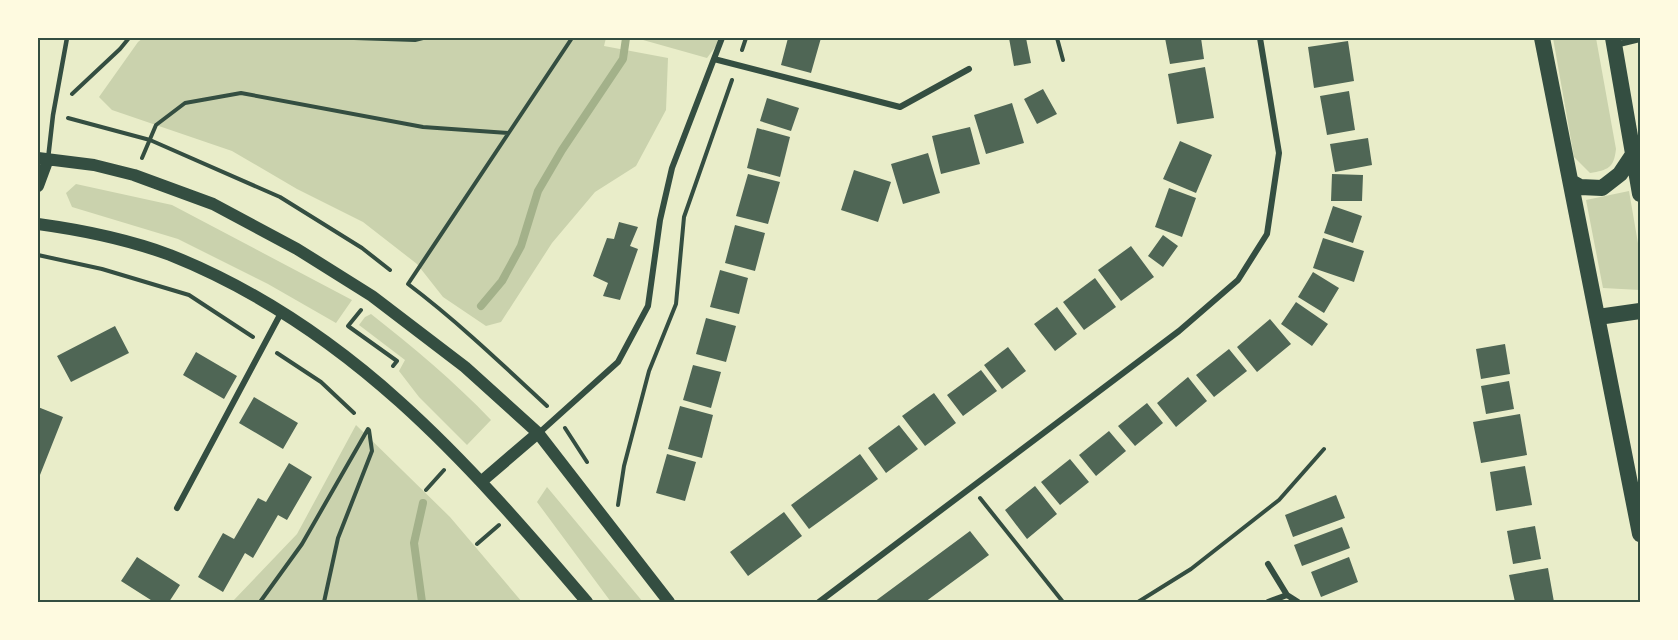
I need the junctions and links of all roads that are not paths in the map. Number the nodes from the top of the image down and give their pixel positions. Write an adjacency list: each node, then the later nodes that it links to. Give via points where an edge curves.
1 (67, 38): 10 (lane)
2 (722, 38): 7 (street)
3 (1260, 38): 26 (street, via 1279,153 1268,234 1238,280 1179,331)
4 (1542, 38): 11 (highway)
5 (1641, 39): 6 (street)
6 (1613, 41): 9 (highway)
7 (714, 59): 8 (street, via 900,107); 18 (street, via 672,168 648,306 618,362)
8 (969, 69)
9 (1634, 153): 11 (highway, via 1620,174 1602,188 1580,187); 13 (highway)
10 (43, 158): 12 (main road); 18 (main road, via 94,165 213,204 297,249 372,296 465,367)
11 (1571, 182): 17 (highway)
12 (38, 186)
13 (1641, 194)
14 (38, 224): 15 (main road, via 80,230 168,255 220,277)
15 (282, 311): 19 (main road, via 378,381); 20 (street)
16 (1641, 311): 17 (highway)
17 (1598, 317): 21 (highway)
18 (538, 433): 19 (main road); 25 (main road)
19 (482, 481): 24 (main road)
20 (177, 508)
21 (1641, 534)
22 (1268, 564): 23 (street)
23 (1287, 595): 27 (street); 28 (street)
24 (587, 603)
25 (669, 603)
26 (819, 603)
27 (1268, 603)
28 (1298, 603)

